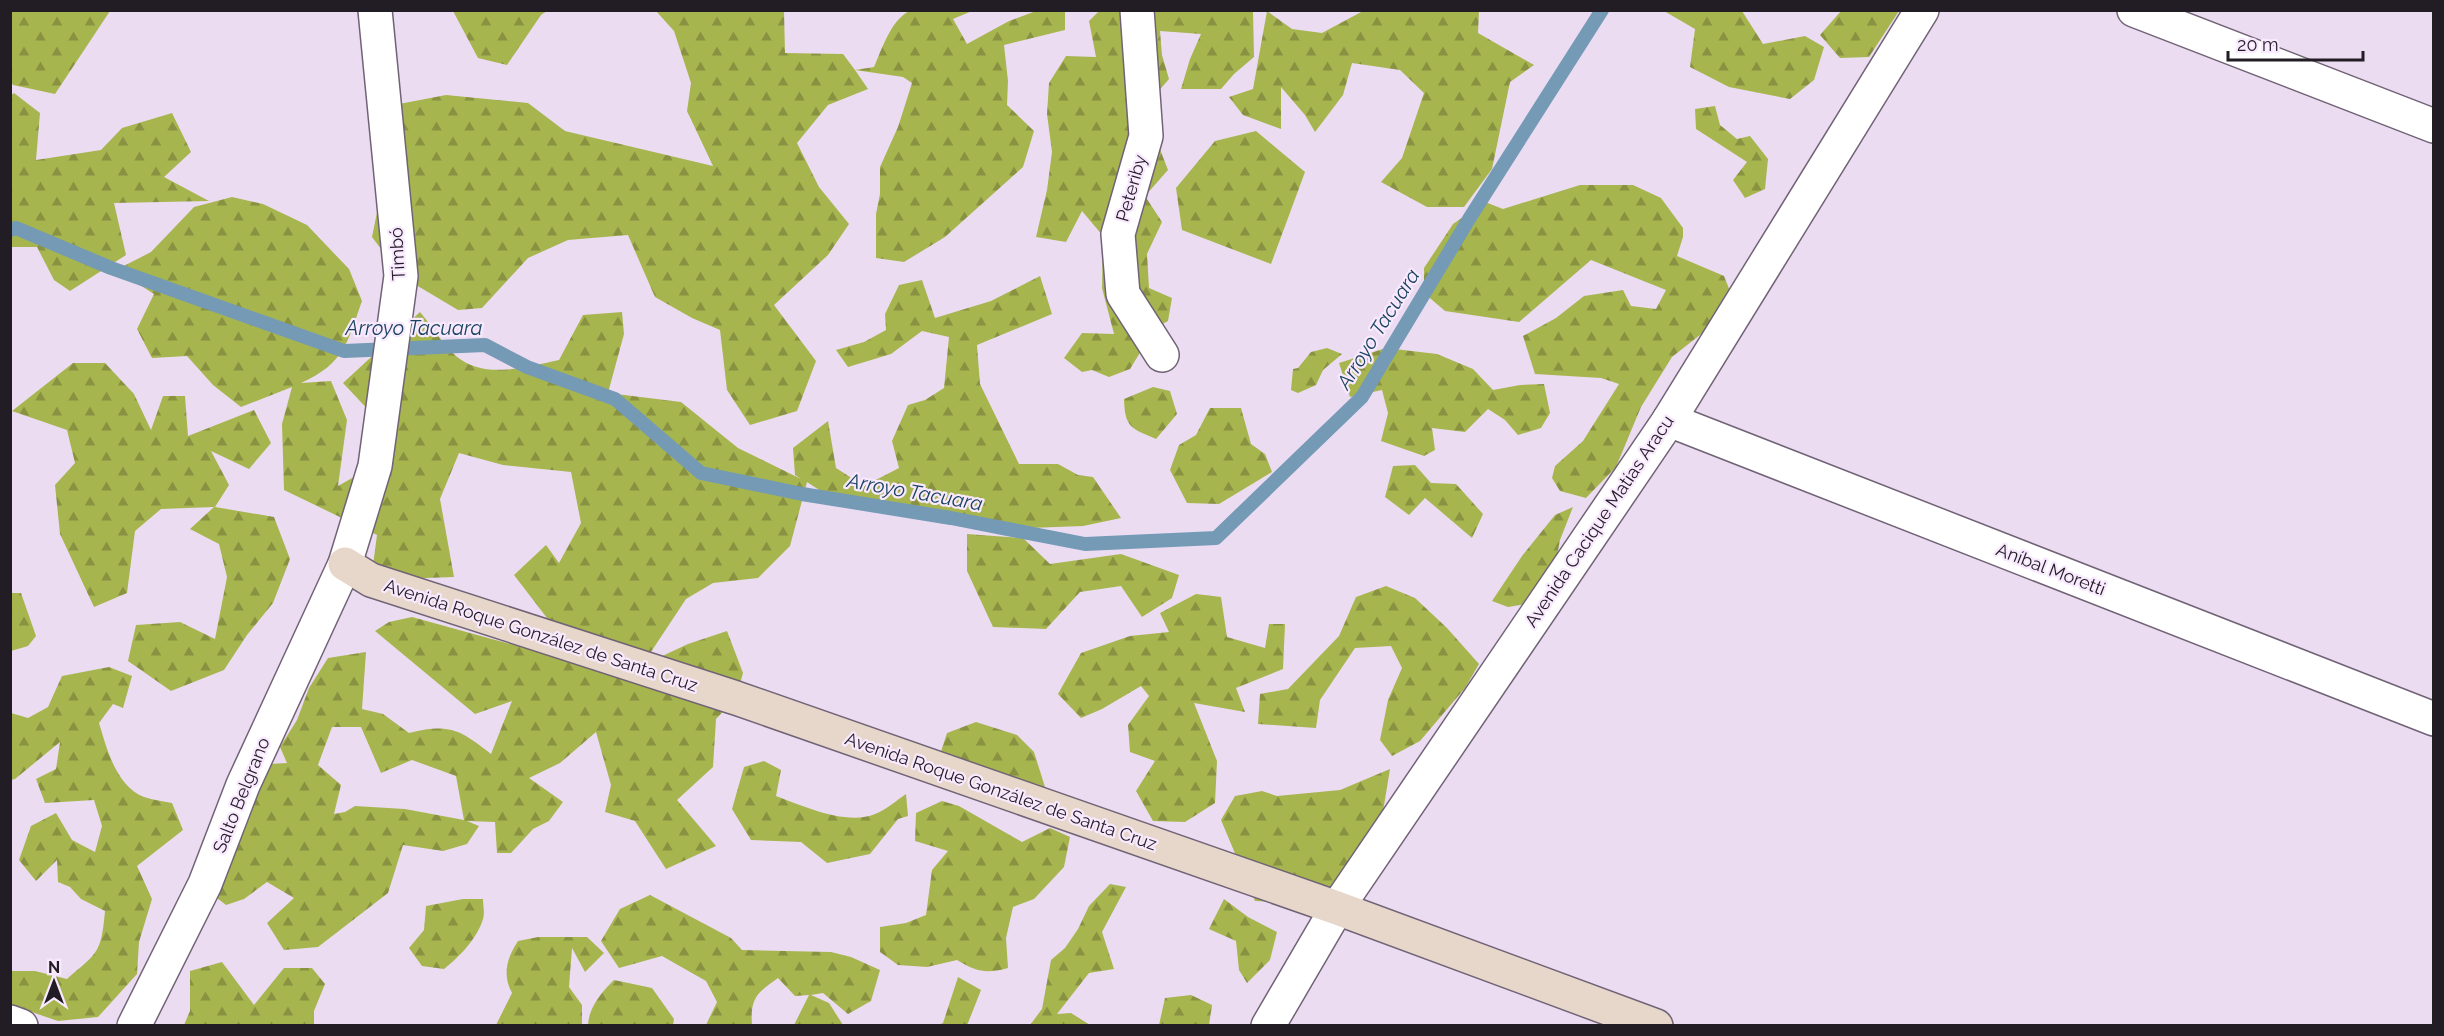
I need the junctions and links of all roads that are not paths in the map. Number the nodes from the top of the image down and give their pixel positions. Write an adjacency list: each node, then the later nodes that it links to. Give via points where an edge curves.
1 (375, 10): 8 (street, Timbó, via 401,276 375,465)
2 (1137, 10): 6 (street, Peteriby, via 1146,136 1118,234 1124,294)
3 (1922, 10): 7 (street, Avenida Cacique Matías Aracu)
4 (2134, 10): 5 (street)
5 (2433, 126)
6 (1162, 355)
7 (1669, 420): 9 (street, Aníbal Moretti); 10 (street, Avenida Cacique Matías Aracu)
8 (345, 564): 10 (main road, Avenida Roque González de Santa Cruz, via 371,580 736,698); 13 (street, Salto Belgrano, via 243,784 205,884)
9 (2433, 719)
10 (1336, 908): 14 (street, Avenida Cacique Matías Aracu); 15 (main road, Avenida Roque González de Santa Cruz)
11 (10, 1022): 12 (street)
12 (21, 1026)
13 (135, 1026)
14 (1268, 1026)
15 (1656, 1026)

